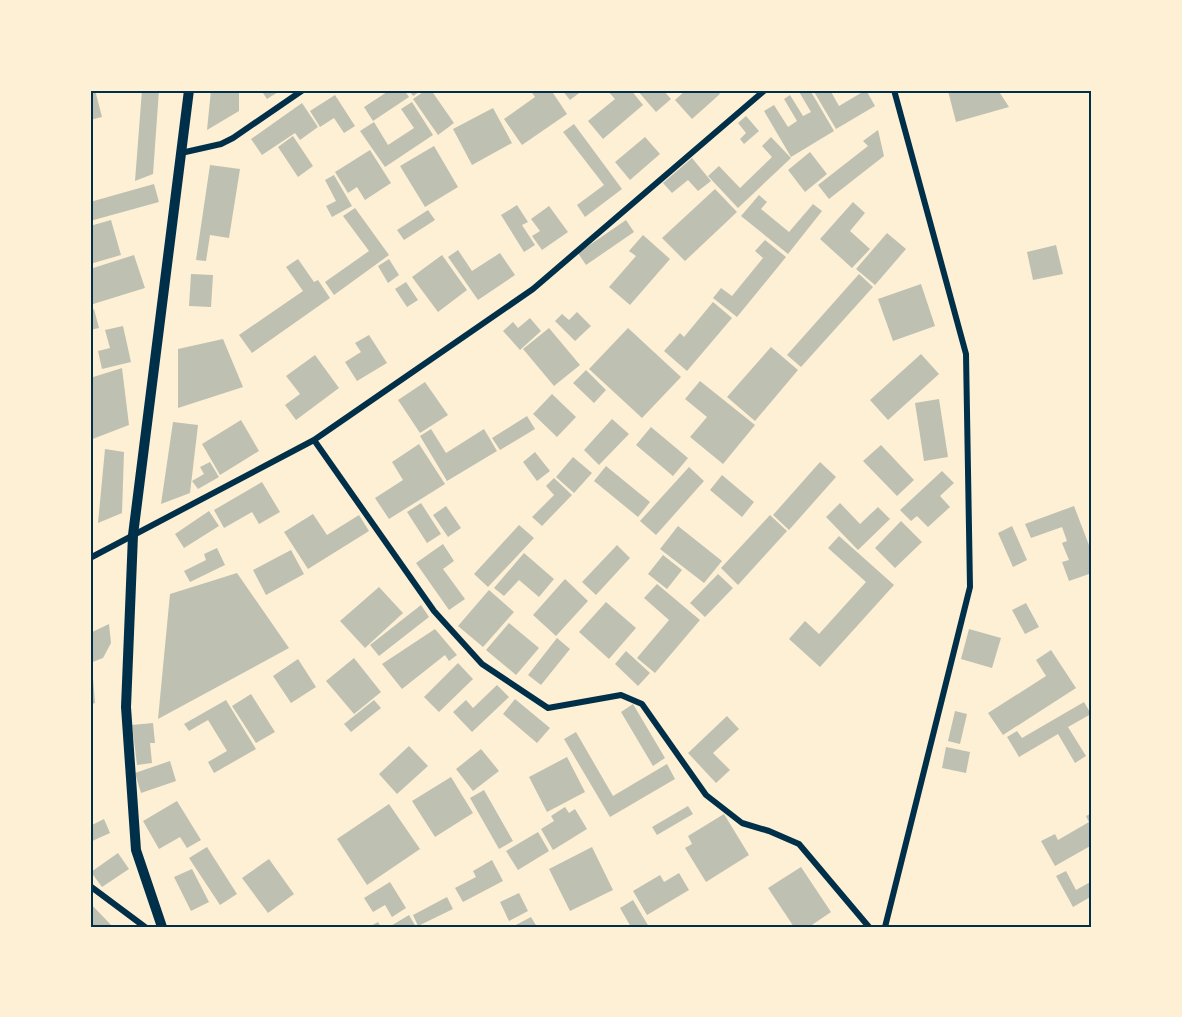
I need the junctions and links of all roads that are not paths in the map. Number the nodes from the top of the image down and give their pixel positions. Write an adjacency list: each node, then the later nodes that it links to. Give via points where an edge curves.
1 (189, 90): 5 (street)
2 (303, 90): 5 (street, via 233,138)
3 (765, 90): 6 (street, via 533,288)
4 (894, 90): 13 (street, via 966,354 969,587)
5 (181, 153): 7 (street)
6 (314, 440): 7 (street); 12 (street, via 434,611 482,664 548,708 621,695 642,704 706,795 742,823 799,844)
7 (133, 535): 8 (street); 11 (street, via 126,707 134,826 136,850)
8 (90, 558)
9 (90, 886): 10 (street)
10 (145, 927)
11 (162, 927)
12 (869, 927)
13 (885, 927)

